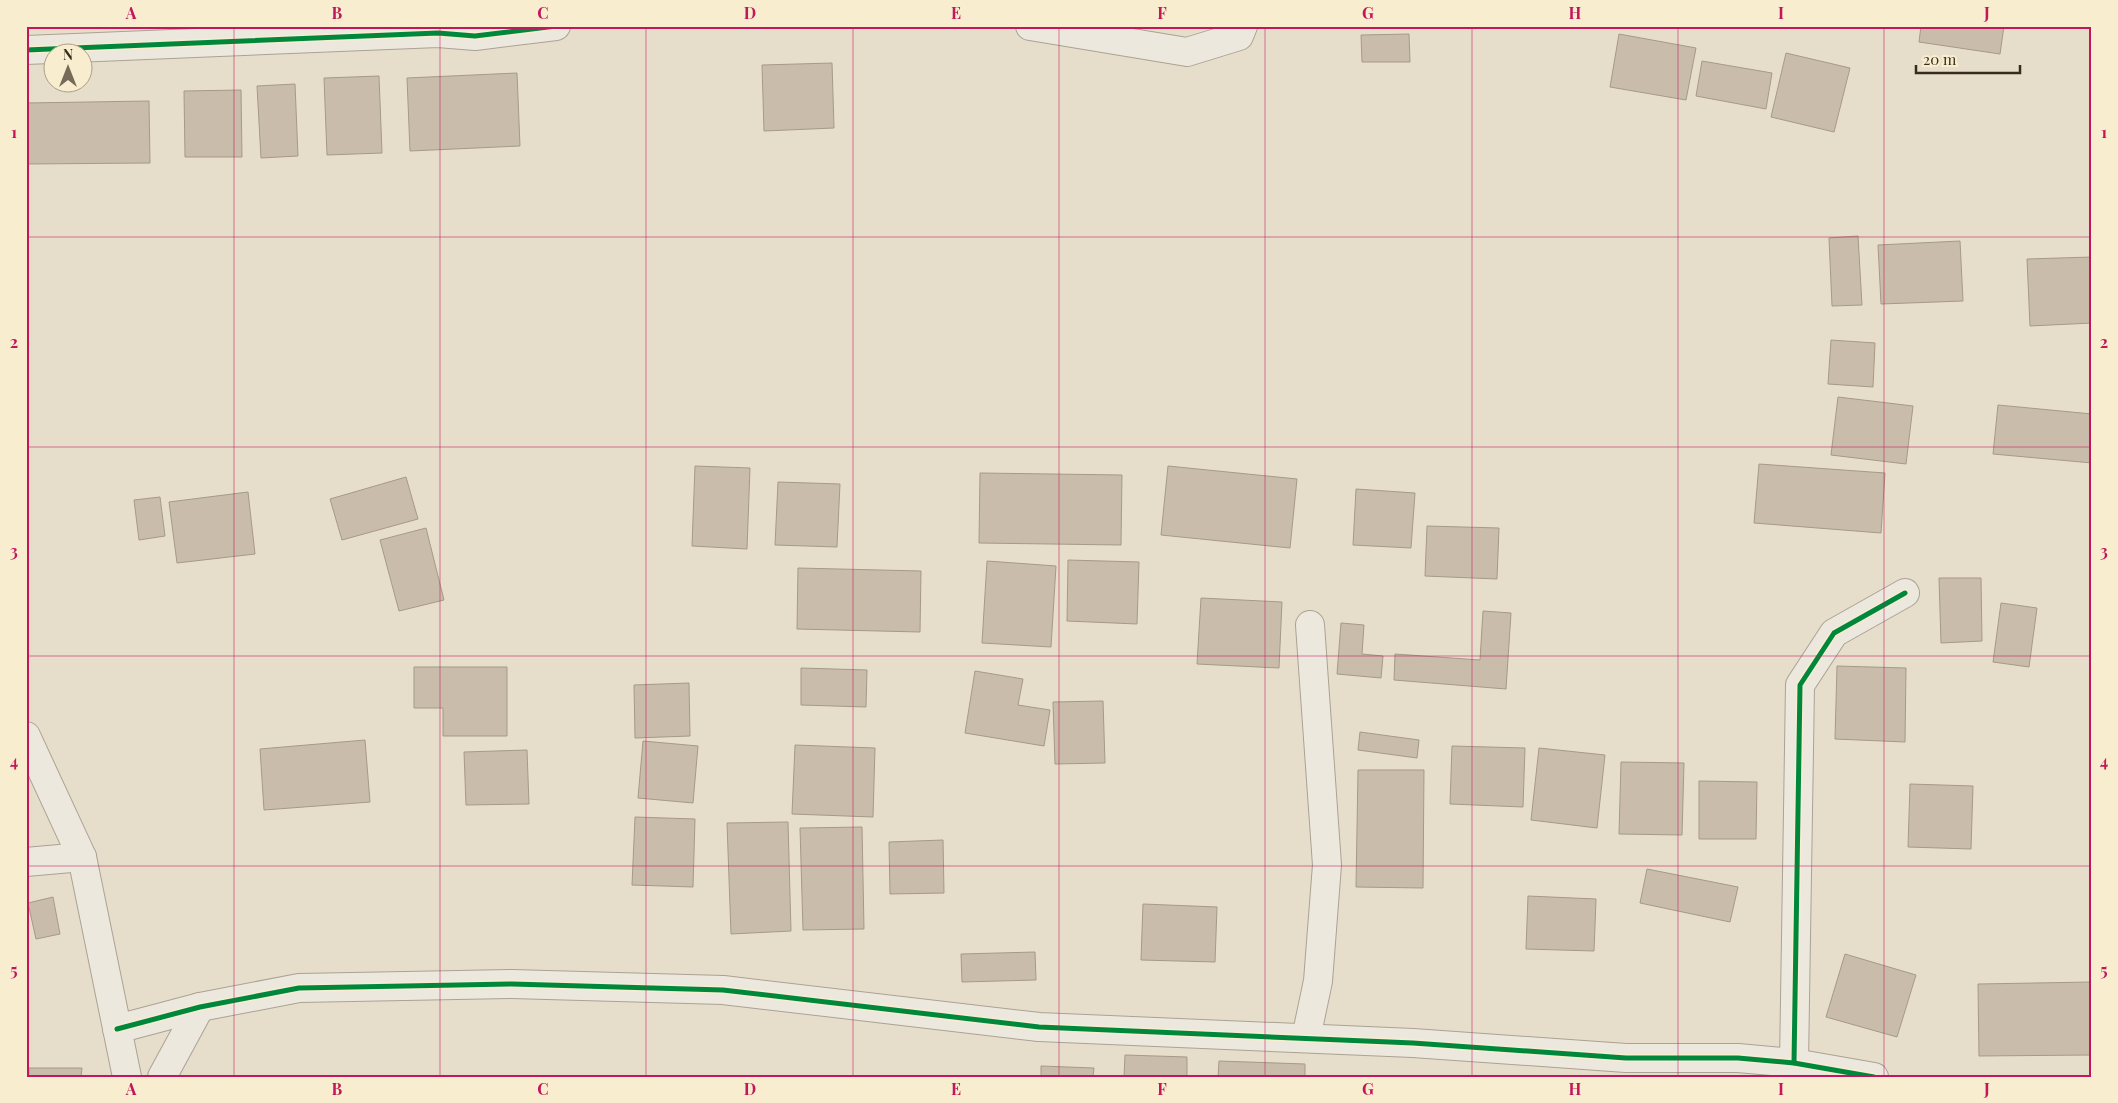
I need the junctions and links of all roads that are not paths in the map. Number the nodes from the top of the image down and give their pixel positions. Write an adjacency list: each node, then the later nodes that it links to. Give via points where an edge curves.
1 (556, 26): 4 (street, via 475,36 438,33)
2 (1030, 26): 3 (street, via 1187,52 1239,36)
3 (1243, 26)
4 (26, 50)
5 (1905, 593): 13 (street, via 1834,633 1800,685)
6 (1310, 625): 12 (street, via 1327,865 1318,982)
7 (26, 736): 8 (street)
8 (82, 857): 9 (street); 11 (street)
9 (26, 862)
10 (200, 1007): 11 (street); 12 (street, via 299,988 512,984 723,990 1039,1027); 15 (street)
11 (117, 1029): 14 (street)
12 (1306, 1038): 13 (street, via 1626,1058 1738,1058)
13 (1794, 1063): 16 (street)
14 (127, 1077)
15 (162, 1077)
16 (1874, 1077)

